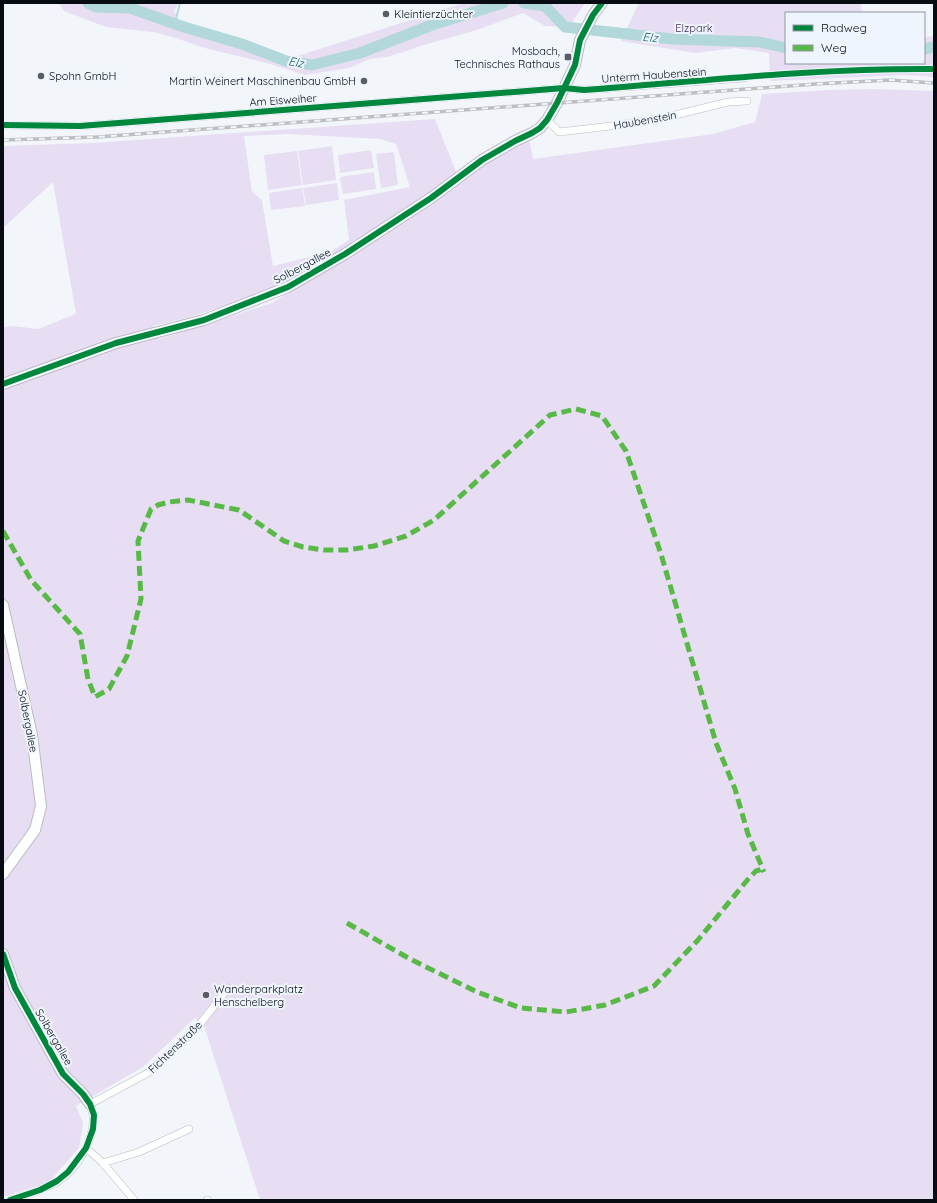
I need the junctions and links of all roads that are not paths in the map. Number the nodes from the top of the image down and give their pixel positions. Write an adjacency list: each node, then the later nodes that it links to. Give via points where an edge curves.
1 (602, 3): 3 (street, Solbergallee, via 580,40 575,65)
2 (744, 78): 3 (street, Unterm Haubenstein, via 584,90)
3 (564, 88): 5 (street, Solbergallee); 6 (street, Am Eisweiher, via 80,126)
4 (747, 101): 5 (street, Haubenstein, via 728,102 664,118 558,132)
5 (547, 120): 7 (street, Solbergallee, via 532,133 482,160 431,198 345,254 288,287 204,320 116,343)
6 (3, 125)
7 (3, 384)
8 (3, 605): 9 (street, Solbergallee, via 32,736 41,806 35,830)
9 (3, 874)
10 (3, 954): 12 (street, Solbergallee, via 15,988 63,1074)
11 (228, 988): 12 (street, Fichtenstraße, via 197,1028 148,1073)
12 (90, 1104): 14 (street, Solbergallee, via 94,1115 93,1129)
13 (189, 1129): 15 (street, via 140,1152)
14 (86, 1148): 15 (street); 16 (street, Solbergallee, via 57,1182)
15 (103, 1162): 17 (street)
16 (10, 1200)
17 (134, 1200)

